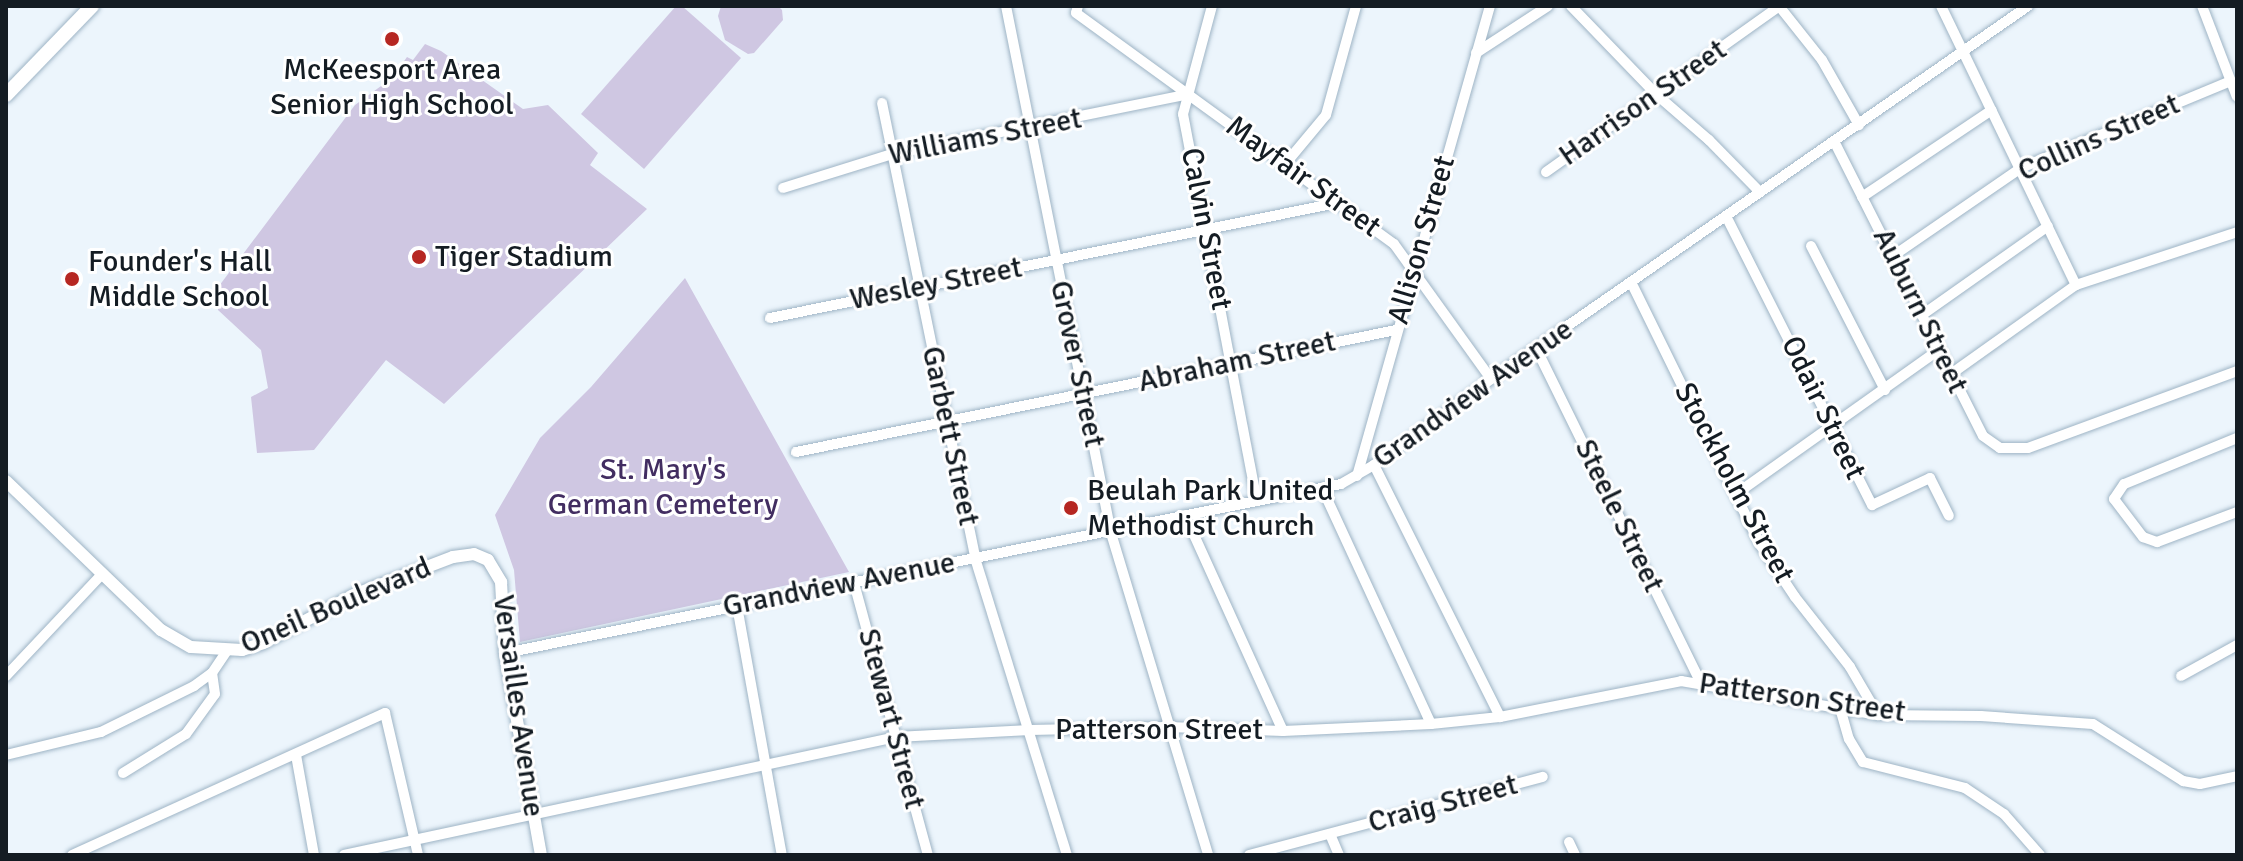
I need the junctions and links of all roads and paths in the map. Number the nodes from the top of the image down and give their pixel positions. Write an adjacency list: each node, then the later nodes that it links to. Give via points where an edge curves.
1 (92, 6): 17 (main road)
2 (1006, 6): 23 (street, Grover Street)
3 (1212, 6): 16 (street, Calvin Street)
4 (1356, 6): 26 (street, via 1326,115)
5 (1490, 6): 14 (street, Allison Street)
6 (1548, 6): 14 (street)
7 (1571, 6): 18 (street)
8 (1779, 6): 18 (street, Harrison Street); 22 (street, via 1822,60)
9 (1941, 6): 13 (street)
10 (2028, 6): 13 (street, Grandview Avenue)
11 (2202, 6): 15 (street)
12 (1077, 9): 16 (street, Mayfair Street)
13 (1964, 52): 21 (street); 22 (street, Grandview Avenue)
14 (1476, 53): 40 (street, Allison Street)
15 (2231, 81): 19 (street); 27 (street, Collins Street)
16 (1189, 94): 23 (street, Williams Street); 26 (street, Mayfair Street); 35 (street, Calvin Street, via 1183,114)
17 (6, 95)
18 (1657, 95): 28 (street, Harrison Street); 30 (street)
19 (2237, 97)
20 (882, 103): 25 (street, Garbett Street)
21 (1992, 110): 27 (street); 31 (street)
22 (1859, 125): 24 (street, Grandview Avenue)
23 (1029, 128): 25 (street, Williams Street); 39 (street, Grover Street)
24 (1835, 143): 30 (street, Grandview Avenue); 31 (street, Auburn Street)
25 (892, 154): 29 (street, Williams Street); 43 (street, Garbett Street)
26 (1286, 163): 32 (street, Mayfair Street)
27 (2021, 168): 34 (street); 38 (street, Collins Street)
28 (1546, 172)
29 (783, 188)
30 (1760, 192): 33 (street, Grandview Avenue)
31 (1862, 197): 38 (street, Auburn Street)
32 (1337, 203): 35 (street, Wesley Street); 40 (street, Mayfair Street, via 1394,244)
33 (1726, 216): 41 (street, Grandview Avenue); 56 (street, Odair Street)
34 (2048, 226): 42 (street); 44 (street)
35 (1207, 229): 39 (street, Wesley Street); 49 (street, Calvin Street)
36 (2237, 232): 42 (street)
37 (1811, 246): 53 (street)
38 (1893, 256): 44 (street, Auburn Street)
39 (1055, 260): 43 (street, Wesley Street); 54 (street, Grover Street)
40 (1413, 270): 46 (street, Allison Street); 52 (street, Mayfair Street)
41 (1631, 282): 47 (street, Grandview Avenue); 63 (street, Stockholm Street)
42 (2076, 285): 51 (street)
43 (919, 288): 45 (street, Wesley Street); 55 (street, Garbett Street)
44 (1922, 315): 48 (street, Auburn Street)
45 (770, 318)
46 (1396, 330): 49 (street, Abraham Street); 60 (street, Allison Street)
47 (1536, 348): 52 (street, Grandview Avenue); 80 (street, Steele Street)
48 (1939, 350): 51 (street, Auburn Street); 53 (street)
49 (1232, 362): 54 (street, Abraham Street); 64 (street, Calvin Street)
50 (2237, 371): 51 (street, Auburn Street, via 2028,448 2000,448 1983,436)
51 (1951, 374)
52 (1491, 379): 59 (street, Grandview Avenue)
53 (1885, 390): 56 (street)
54 (1083, 394): 55 (street, Abraham Street); 68 (street, Grover Street)
55 (947, 422): 58 (street, Abraham Street); 69 (street, Garbett Street)
56 (1834, 427): 63 (street); 67 (street, Odair Street, via 1872,505 1930,478)
57 (2237, 438): 65 (street, via 2124,484 2114,499 2143,537 2157,542)
58 (796, 452)
59 (1374, 465): 60 (street, Grandview Avenue); 83 (street)
60 (1357, 476): 62 (street, Grandview Avenue)
61 (6, 483): 71 (street, Oneil Boulevard)
62 (1322, 488): 64 (street, Grandview Avenue); 84 (street)
63 (1736, 494): 82 (street, Stockholm Street, via 1761,546 1850,667)
64 (1257, 501): 66 (street, Grandview Avenue)
65 (2237, 512)
66 (1185, 515): 68 (street, Grandview Avenue); 87 (street)
67 (1949, 516)
68 (1111, 533): 69 (street, Grandview Avenue); 85 (street, Grover Street)
69 (975, 558): 72 (street, Grandview Avenue); 86 (street, Garbett Street)
70 (488, 560): 75 (street, Oneil Boulevard, via 474,554 453,557 356,594 263,643); 76 (street, Versailles Avenue, via 501,582)
71 (102, 574): 75 (street, Oneil Boulevard, via 161,630 191,647); 78 (street)
72 (854, 583): 73 (street, Grandview Avenue); 88 (street, Stewart Street)
73 (737, 606): 76 (street, Grandview Avenue); 91 (street)
74 (2237, 645): 79 (street)
75 (226, 652): 77 (street)
76 (505, 653): 95 (street, Versailles Avenue)
77 (212, 673): 89 (street, via 101,732); 92 (street, via 215,694 186,734)
78 (6, 676)
79 (2181, 676)
80 (1701, 684): 81 (street, Patterson Street); 83 (street, Patterson Street, via 1660,684)
81 (1840, 708): 82 (street, Patterson Street); 111 (street, via 1863,762 1965,788 2004,814)
82 (1878, 715): 93 (street, Patterson Street, via 2093,724 2183,781 2200,784)
83 (1500, 717): 84 (street, Patterson Street)
84 (1431, 724): 87 (street, Patterson Street)
85 (1168, 727): 86 (street, Patterson Street); 87 (street, Patterson Street); 107 (street, Grover Street)
86 (1030, 730): 88 (street, Patterson Street); 106 (street, Garbett Street)
87 (1283, 731)
88 (896, 737): 91 (street, Patterson Street); 105 (street, Stewart Street)
89 (6, 755)
90 (296, 755): 97 (street, via 385,713); 99 (street); 100 (street)
91 (766, 767): 95 (street, Patterson Street); 104 (street)
92 (123, 773)
93 (2237, 776)
94 (1543, 777): 96 (street, Craig Street)
95 (533, 815): 97 (street, Patterson Street); 103 (street, Versailles Avenue)
96 (1330, 834): 108 (street, Craig Street); 109 (street)
97 (415, 840): 101 (street, Patterson Street); 102 (street)
98 (1569, 842): 110 (street)
99 (75, 854)
100 (314, 855)
101 (344, 855)
102 (418, 855)
103 (541, 855)
104 (782, 855)
105 (928, 855)
106 (1067, 855)
107 (1208, 855)
108 (1249, 855)
109 (1339, 855)
110 (1575, 855)
111 (2040, 855)

